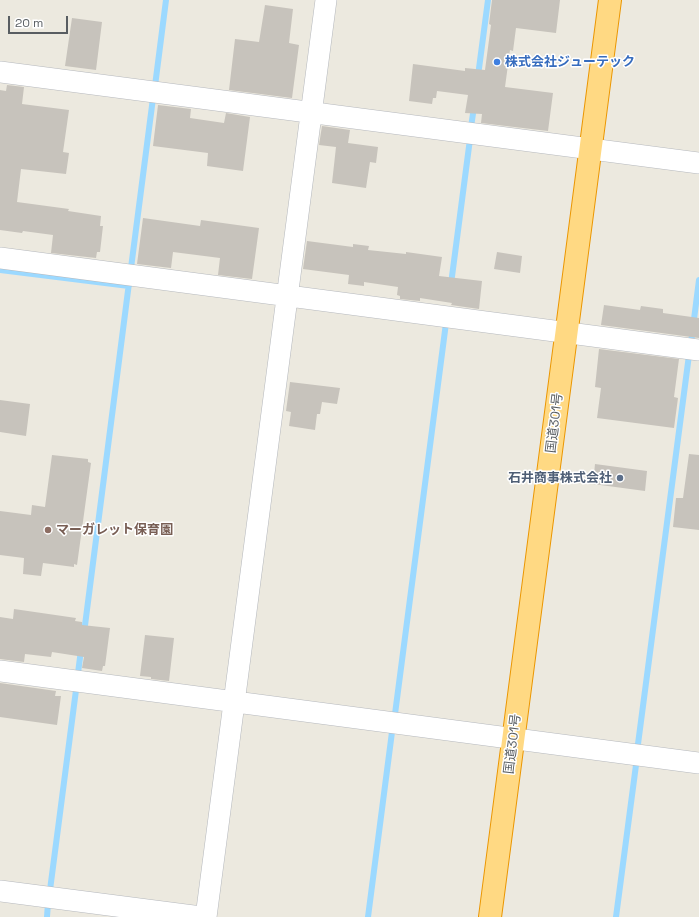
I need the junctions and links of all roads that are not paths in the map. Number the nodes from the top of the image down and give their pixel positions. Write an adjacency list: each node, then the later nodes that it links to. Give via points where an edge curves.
1 (326, 0): 4 (street)
2 (610, 0): 5 (highway, 国道301号)
3 (0, 72): 4 (street)
4 (311, 112): 5 (street); 8 (street)
5 (591, 149): 6 (street); 9 (highway, 国道301号)
6 (699, 163)
7 (0, 258): 8 (street)
8 (287, 296): 9 (street); 12 (street)
9 (566, 332): 10 (street); 13 (highway, 国道301号)
10 (699, 350)
11 (0, 671): 12 (street)
12 (234, 702): 13 (street); 17 (street)
13 (514, 738): 14 (street); 18 (highway, 国道301号)
14 (699, 763)
15 (0, 891): 16 (street)
16 (201, 917)
17 (206, 917)
18 (490, 917)

